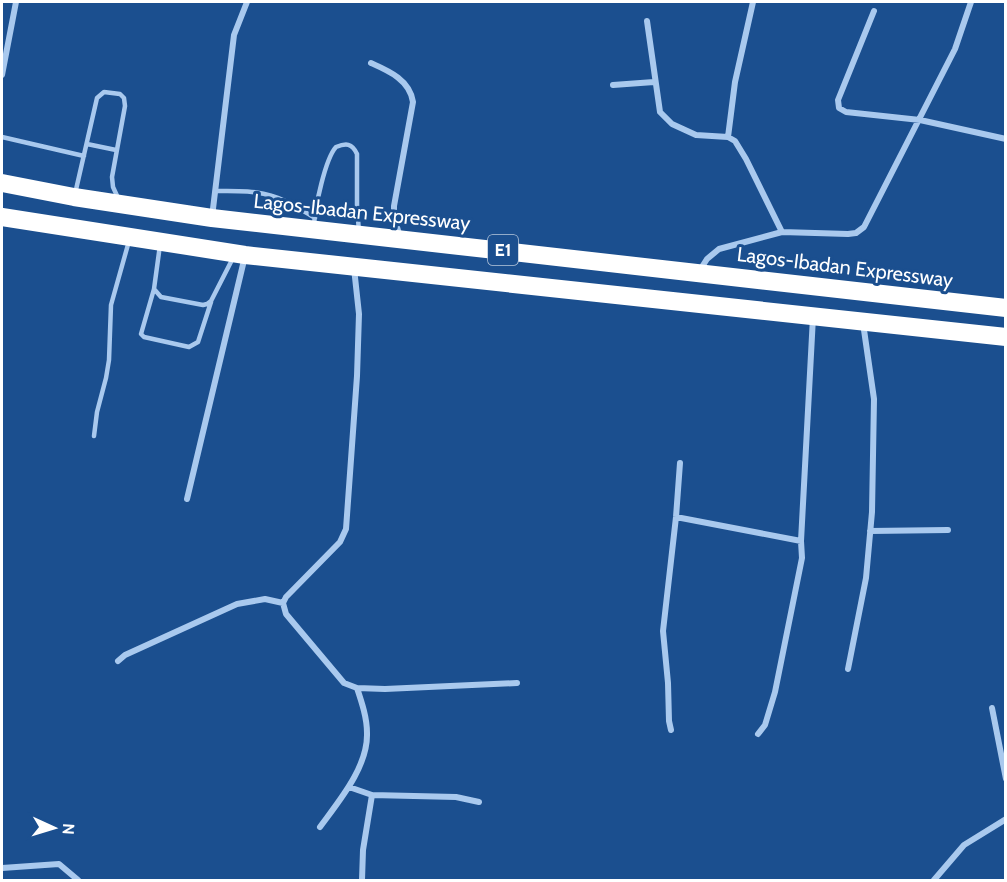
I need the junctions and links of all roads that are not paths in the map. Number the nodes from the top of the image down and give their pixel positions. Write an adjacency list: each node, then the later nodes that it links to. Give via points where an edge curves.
1 (16, 2): 8 (street)
2 (247, 2): 19 (street, via 234,35)
3 (753, 2): 13 (street, via 735,82)
4 (972, 2): 11 (street, via 955,49)
5 (874, 11): 11 (street, via 838,100 839,108)
6 (647, 21): 9 (street)
7 (371, 63): 28 (street, via 393,72 412,95 394,206)
8 (2, 75)
9 (654, 82): 10 (street); 13 (street, via 660,112 672,124 696,135)
10 (613, 85)
11 (920, 120): 14 (street); 25 (street, via 864,227 848,234)
12 (2, 136): 17 (lane)
13 (728, 137): 25 (street, via 746,159)
14 (1005, 139)
15 (87, 144): 16 (lane); 16 (lane, via 97,98 104,92 120,94 125,106); 17 (lane)
16 (116, 150): 21 (lane, via 113,187)
17 (84, 156): 20 (lane)
18 (2, 183): 20 (highway, Lagos-Ibadan Expressway / E1)
19 (215, 191): 23 (street); 24 (lane, via 272,195 291,204)
20 (74, 197): 21 (highway, Lagos-Ibadan Expressway / E1)
21 (122, 204): 23 (highway, Lagos-Ibadan Expressway / E1)
22 (2, 217): 27 (highway, E1)
23 (212, 218): 24 (highway, Lagos-Ibadan Expressway / E1)
24 (314, 224): 26 (highway, Lagos-Ibadan Expressway / E1); 26 (lane, via 330,155 336,147 349,144 357,154)
25 (782, 232): 32 (street, via 719,249)
26 (360, 234): 28 (highway, Lagos-Ibadan Expressway / E1)
27 (129, 238): 29 (highway, E1); 39 (lane, via 111,305 109,360)
28 (400, 238): 32 (highway, Lagos-Ibadan Expressway / E1)
29 (160, 243): 30 (highway, E1); 33 (lane)
30 (240, 255): 31 (highway, E1); 34 (lane); 41 (street)
31 (354, 267): 36 (highway, E1); 46 (street, via 359,314 346,529 340,542)
32 (699, 273): 35 (highway, Lagos-Ibadan Expressway / E1)
33 (154, 288): 34 (lane, via 161,297 203,305); 34 (lane, via 141,334 178,345 189,347 198,342)
34 (212, 301)
35 (1005, 308)
36 (813, 316): 37 (highway, E1); 45 (street)
37 (863, 322): 38 (highway, E1); 44 (street, via 874,399)
38 (1005, 337)
39 (93, 436)
40 (680, 463): 42 (street)
41 (187, 499)
42 (676, 517): 45 (street); 52 (street, via 663,631)
43 (948, 530): 44 (street)
44 (870, 531): 48 (street, via 866,578)
45 (801, 541): 53 (street, via 800,571 777,681 765,725)
46 (283, 603): 47 (street, via 265,599 237,604); 50 (street, via 286,614 344,683)
47 (118, 661)
48 (848, 669)
49 (517, 683): 50 (street)
50 (357, 688): 55 (street, via 368,735 360,766)
51 (992, 708): 54 (street)
52 (672, 730)
53 (758, 734)
54 (1005, 779)
55 (349, 786): 56 (street); 59 (street)
56 (372, 795): 57 (street); 62 (street)
57 (479, 801)
58 (1005, 819): 63 (street, via 964,846)
59 (320, 827)
60 (2, 868): 61 (street, via 58,864)
61 (78, 880)
62 (362, 880)
63 (934, 880)

